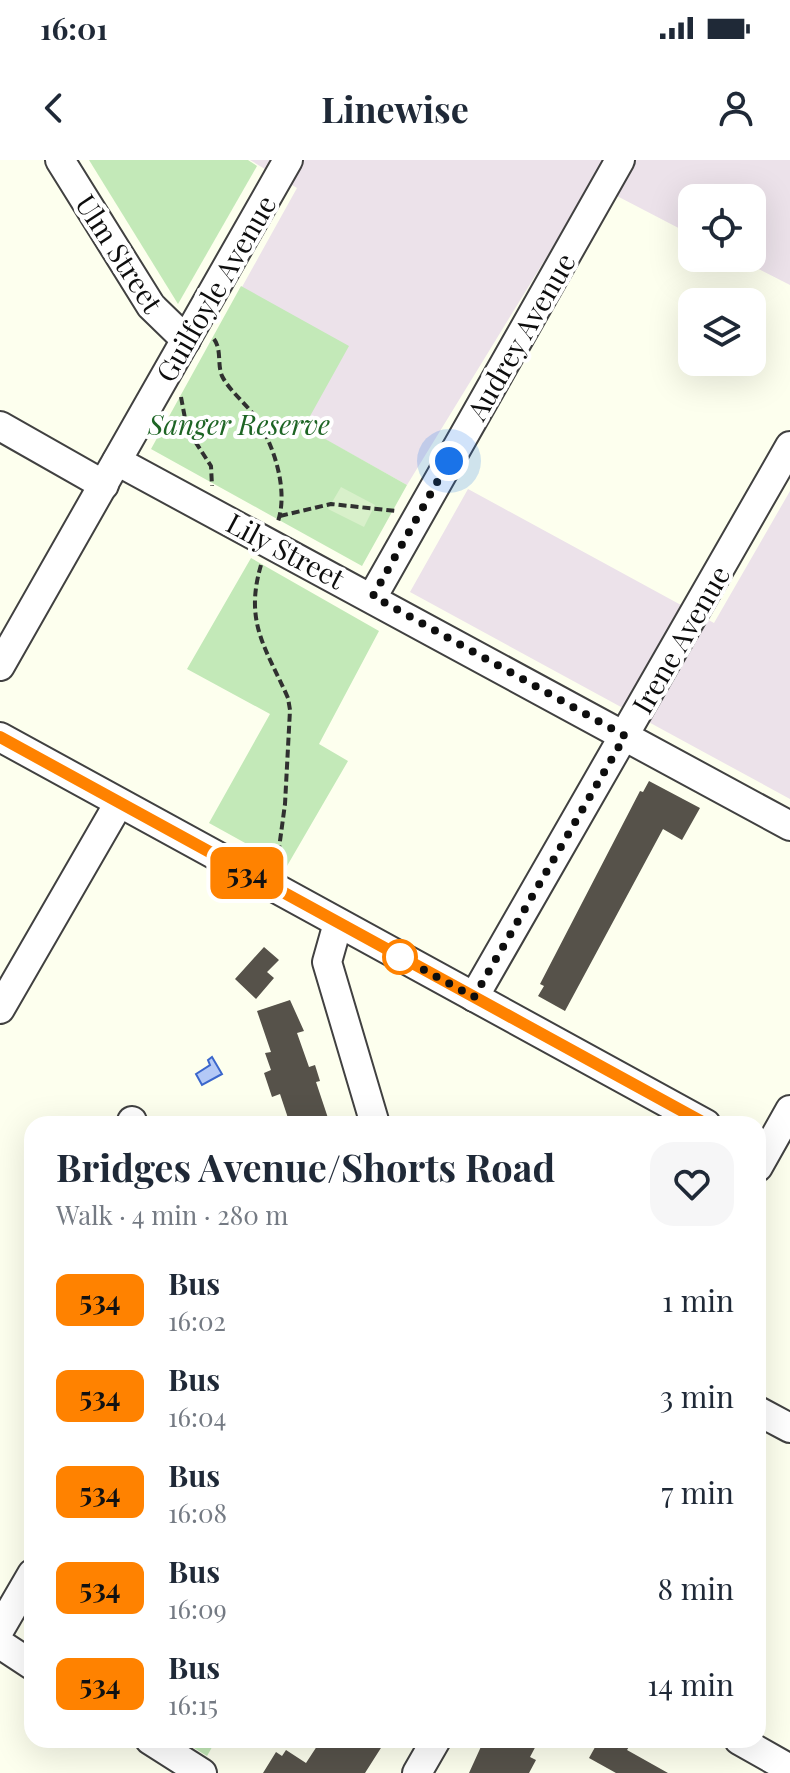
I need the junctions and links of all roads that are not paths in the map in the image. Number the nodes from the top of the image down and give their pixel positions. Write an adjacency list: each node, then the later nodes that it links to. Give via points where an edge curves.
1 (60, 160): 4 (street, Ulm Street, via 151,306)
2 (288, 160): 4 (street, Guilfoyle Avenue)
3 (620, 160): 8 (street, Audrey Avenue)
4 (186, 340): 7 (street, Guilfoyle Avenue)
5 (0, 426): 7 (street, Lily Street)
6 (790, 446): 10 (street, Irene Avenue)
7 (111, 473): 8 (street, Lily Street); 9 (street, Guilfoyle Avenue)
8 (373, 596): 10 (street, Lily Street)
9 (0, 666)
10 (625, 736): 13 (street, Lily Street); 15 (street, Irene Avenue)
11 (0, 737): 12 (street)
12 (119, 803): 14 (street); 16 (street)
13 (790, 826)
14 (338, 923): 15 (street); 18 (street, via 327,962)
15 (474, 997): 19 (street)
16 (0, 1009)
17 (790, 1110): 20 (street)
18 (373, 1116)
19 (691, 1116)
20 (766, 1149)
21 (766, 1415): 22 (street)
22 (790, 1428)
23 (24, 1588): 24 (street)
24 (0, 1629)
25 (0, 1644): 26 (street)
26 (24, 1660)
27 (163, 1748): 31 (street)
28 (431, 1748): 32 (street)
29 (753, 1748): 30 (street)
30 (790, 1769)
31 (202, 1773)
32 (417, 1773)

